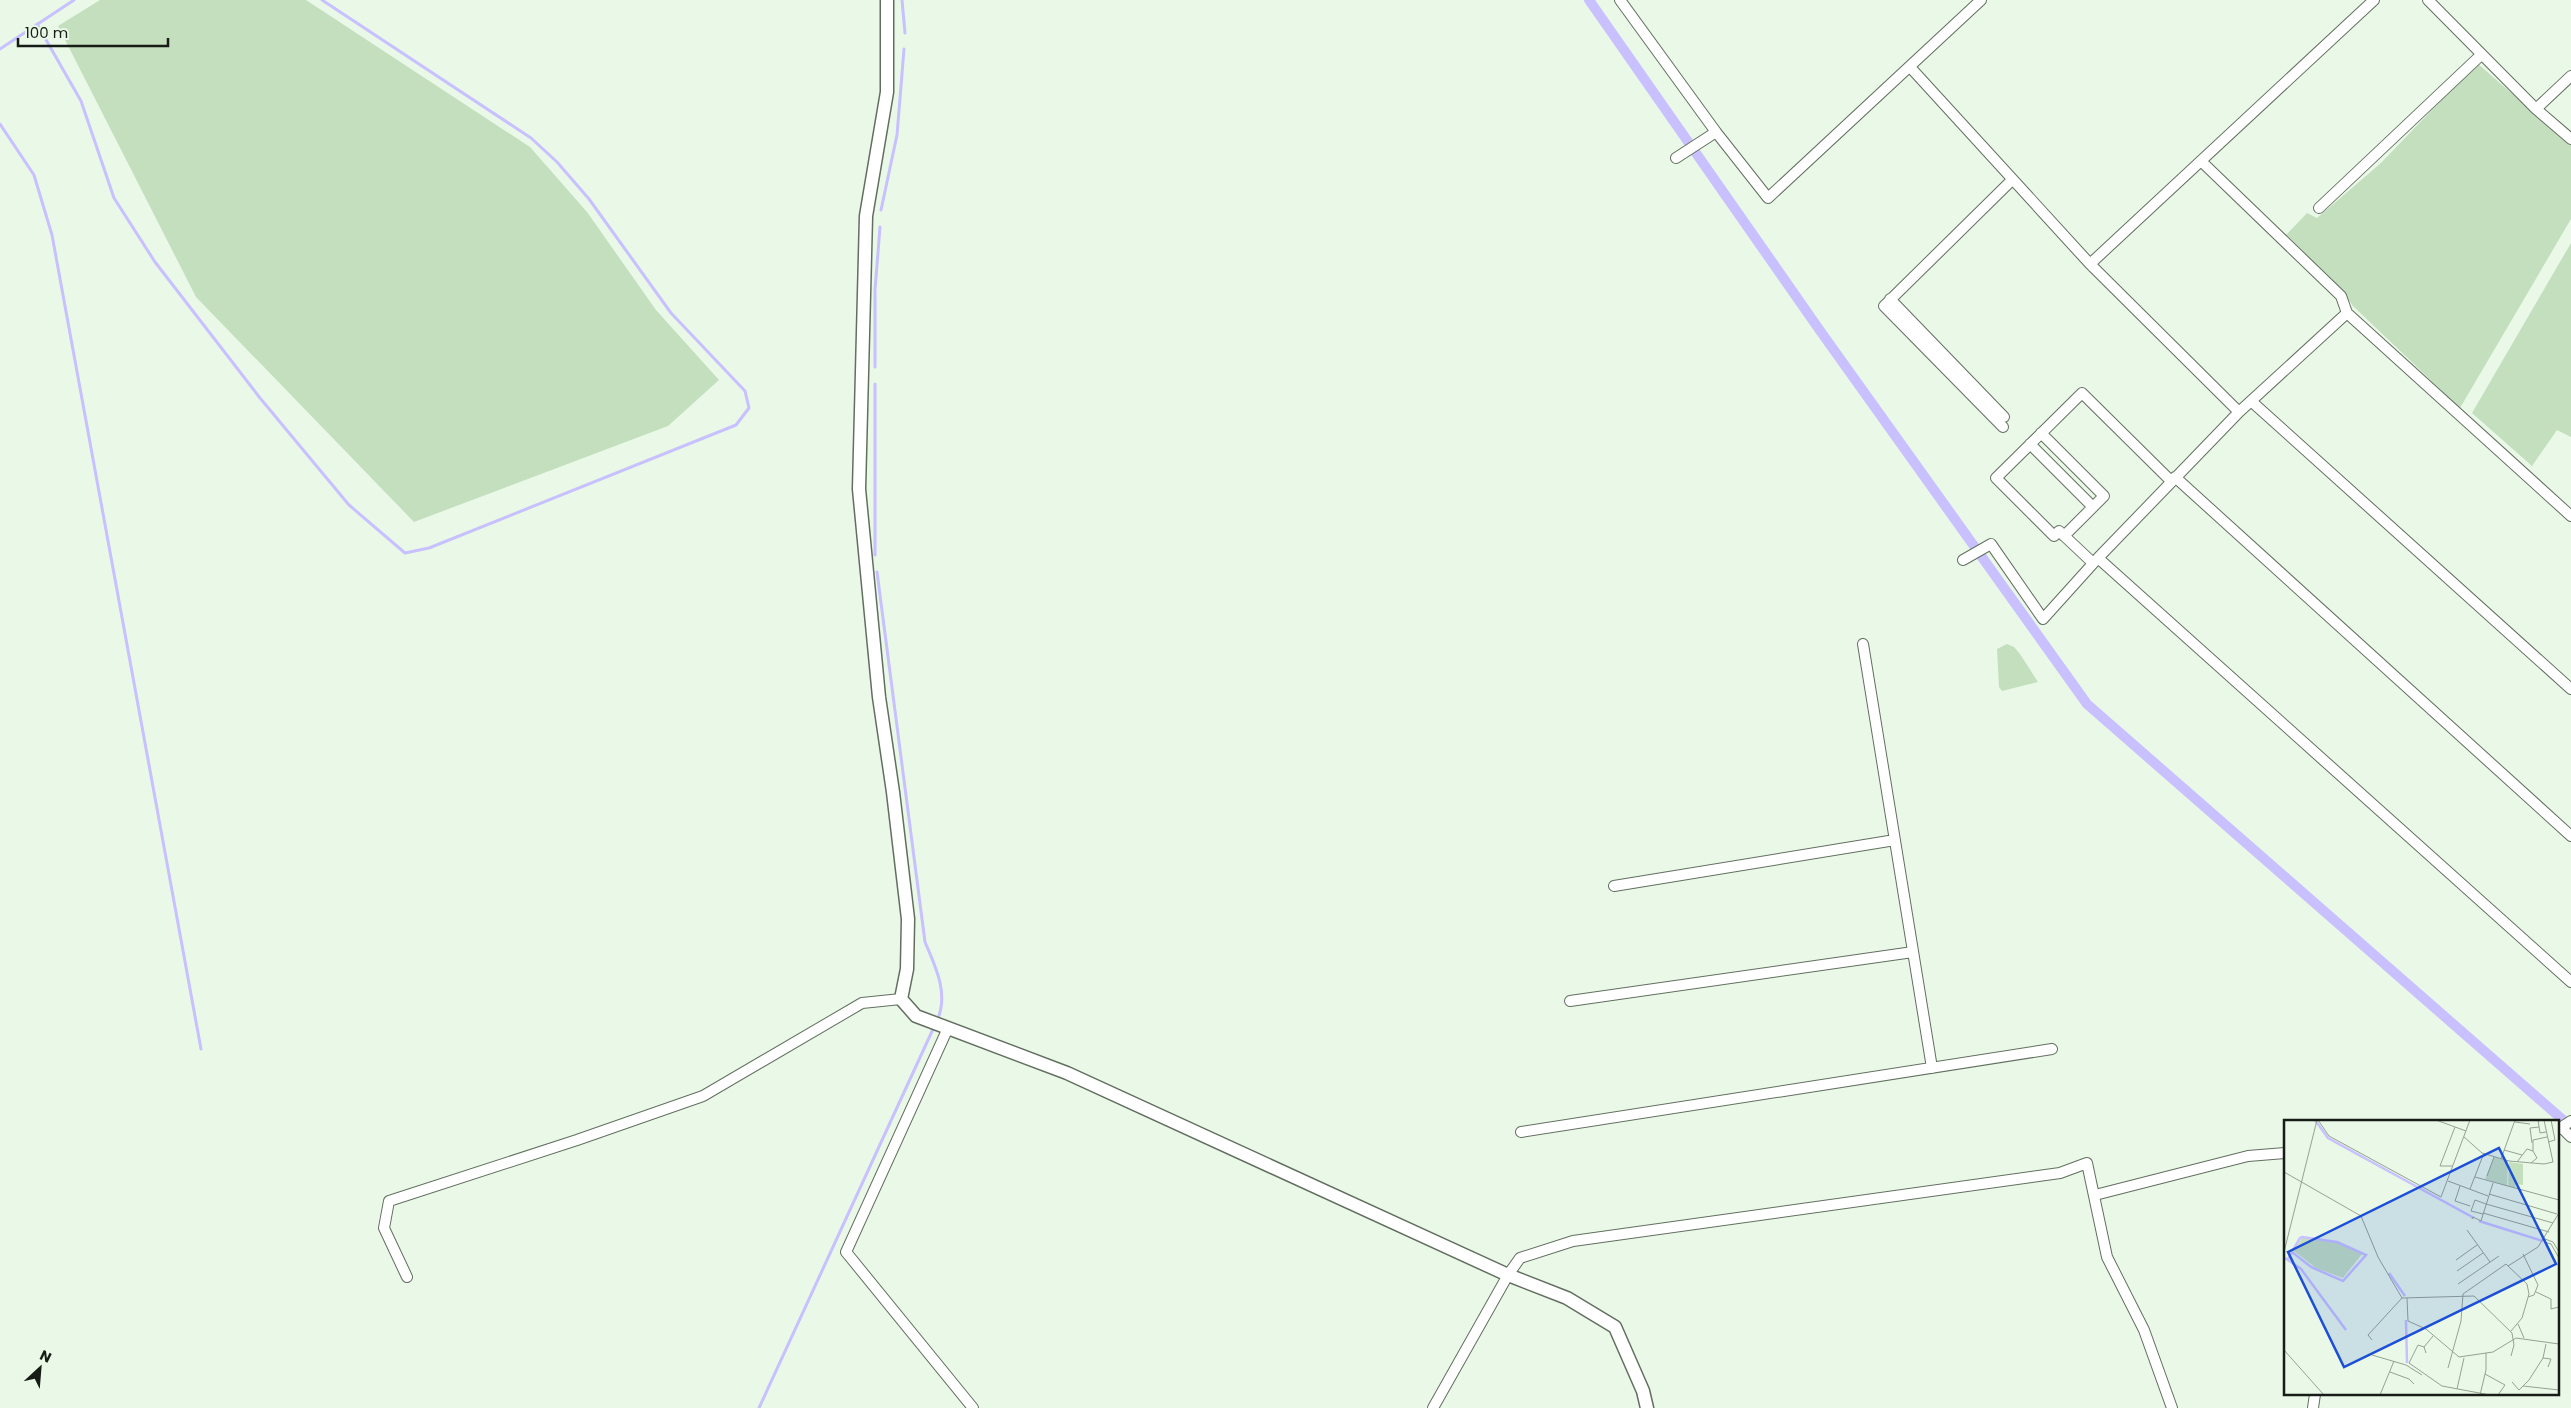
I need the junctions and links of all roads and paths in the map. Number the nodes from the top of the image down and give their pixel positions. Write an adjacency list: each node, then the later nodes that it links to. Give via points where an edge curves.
1 (887, 0): 36 (street, via 887,92 866,216 859,489 879,697 908,919 907,969)
2 (1620, 0): 10 (street)
3 (1981, 0): 7 (street)
4 (2374, 0): 13 (street)
5 (2428, 0): 6 (street)
6 (2481, 55): 9 (street); 15 (street)
7 (1910, 67): 10 (street, via 1768,198); 14 (street)
8 (2571, 76): 9 (street)
9 (2536, 109): 11 (street)
10 (1716, 132): 12 (street)
11 (2571, 138)
12 (1676, 158)
13 (2202, 162): 16 (street); 17 (street, via 2341,296)
14 (2012, 180): 16 (street); 20 (street, via 1884,306)
15 (2319, 208)
16 (2090, 264): 19 (street)
17 (2347, 313): 18 (street); 25 (street)
18 (2251, 401): 19 (street); 30 (street)
19 (2239, 412): 23 (street)
20 (2004, 422)
21 (2041, 433): 22 (street); 23 (street, via 2082,392); 24 (street, via 2104,496)
22 (2030, 444): 24 (street); 26 (street, via 1996,478 2054,536 2059,531)
23 (2173, 479): 28 (street); 31 (street)
24 (2093, 507): 26 (street)
25 (2571, 516)
26 (2064, 536): 28 (street)
27 (1963, 560): 28 (street, via 1991,544 2043,619)
28 (2096, 560): 35 (street)
29 (1863, 644): 32 (street)
30 (2571, 689)
31 (2571, 836)
32 (1894, 840): 33 (street); 34 (street)
33 (1614, 886)
34 (1913, 952): 37 (street); 40 (street)
35 (2571, 982)
36 (901, 999): 38 (street, via 916,1016); 47 (street, via 862,1002 703,1096 389,1201 384,1228)
37 (1570, 1001)
38 (940, 1025): 46 (street, via 1067,1074); 48 (street, via 846,1252)
39 (2052, 1049): 40 (street)
40 (1932, 1068): 42 (street)
41 (2563, 1126): 43 (street)
42 (1521, 1132)
43 (2571, 1137)
44 (2284, 1153): 45 (street, via 2248,1156)
45 (2095, 1195): 46 (street, via 2087,1163 2060,1173 1573,1241 1520,1258); 51 (street, via 2107,1257 2144,1330)
46 (1508, 1274): 49 (street); 50 (street, via 1567,1298 1615,1327 1643,1391)
47 (407, 1277)
48 (973, 1408)
49 (1433, 1408)
50 (1647, 1408)
51 (2172, 1408)

